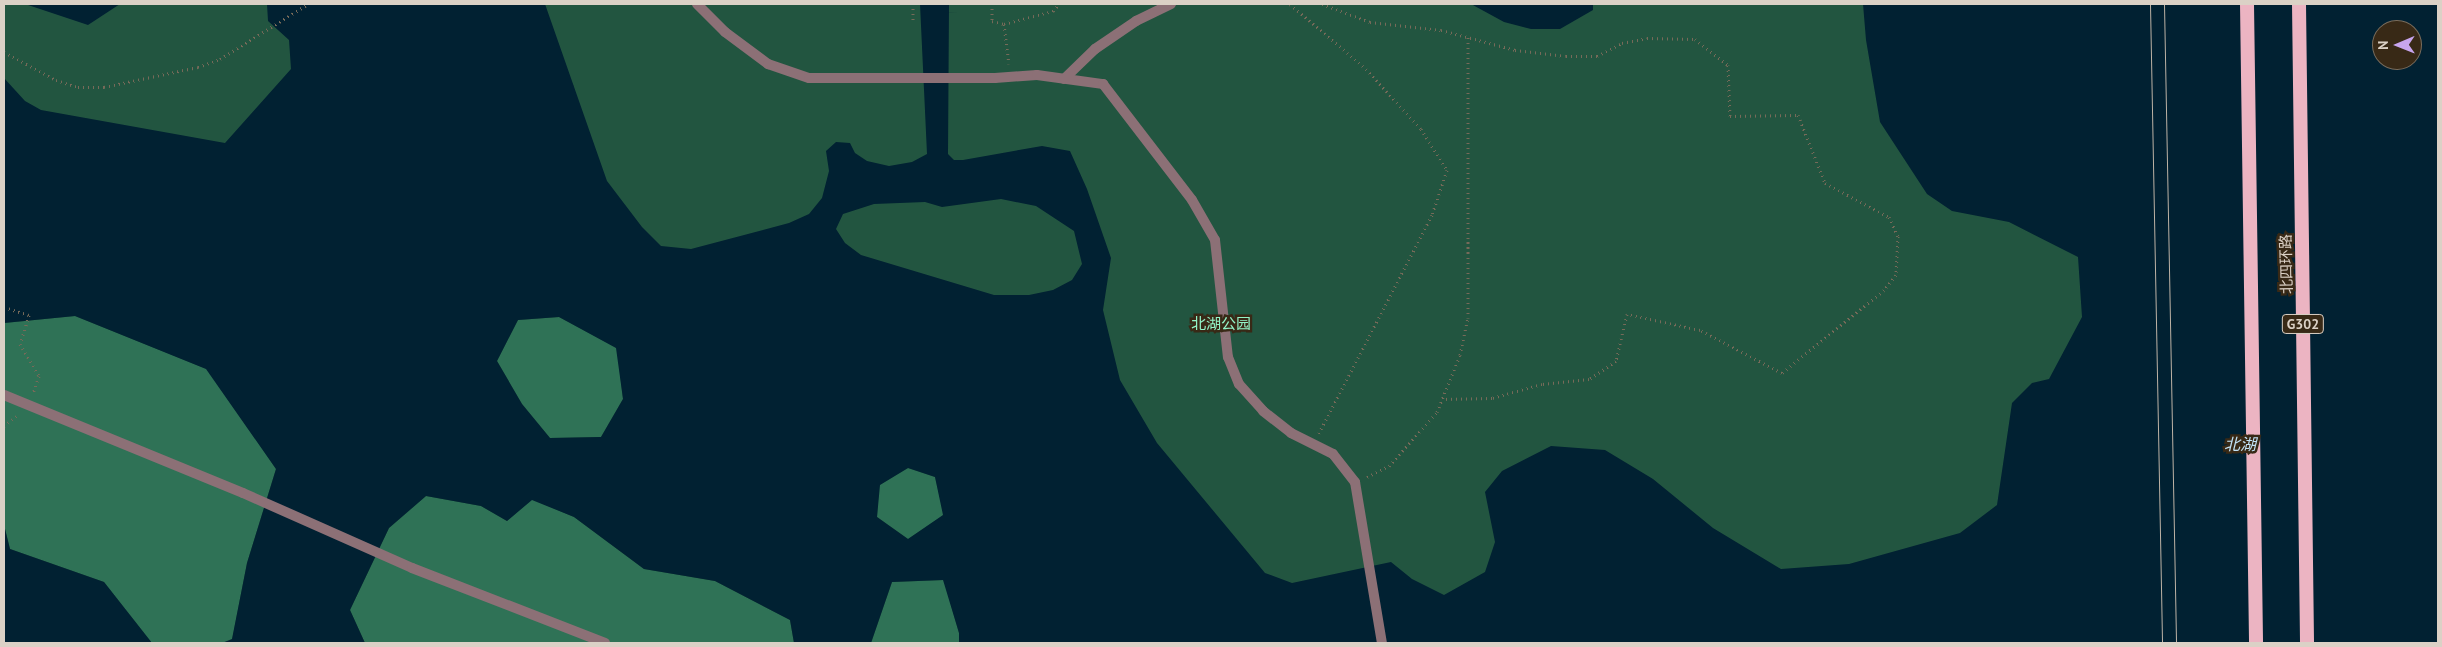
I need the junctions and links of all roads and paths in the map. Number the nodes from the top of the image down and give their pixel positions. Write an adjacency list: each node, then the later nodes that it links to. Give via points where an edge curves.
1 (308, 4): 14 (path, via 220,59 198,67 104,87 78,87 56,80)
2 (697, 4): 15 (street, via 725,32 768,64 809,78)
3 (913, 4): 11 (path)
4 (992, 4): 12 (path, via 992,20)
5 (1059, 4): 12 (path, via 1053,11)
6 (1171, 4): 16 (street, via 1136,21 1095,49)
7 (1290, 4): 21 (path, via 1366,69 1421,129 1447,170 1432,215)
8 (1322, 4): 13 (path, via 1370,22)
9 (2248, 4): 25 (highway)
10 (2299, 4): 26 (highway, 北四环路 / G302)
11 (913, 21)
12 (1004, 24): 15 (path)
13 (1468, 36): 19 (path, via 1468,318 1460,354); 19 (path, via 1515,50 1566,56 1597,56 1622,43 1647,38 1695,39 1728,65 1730,116 1798,115 1825,183 1889,217 1898,236 1899,257 1896,275 1884,290 1782,373 1700,330 1627,314 1616,361 1589,379 1542,384 1492,398)
14 (4, 52)
15 (1010, 77): 16 (street, via 1037,75)
16 (1064, 79): 21 (street, via 1103,84 1192,200 1215,240 1228,357 1239,384 1263,412 1291,433)
17 (4, 307): 20 (path, via 29,315 20,344 39,376)
18 (4, 396): 20 (street)
19 (1442, 399): 22 (path, via 1437,412 1389,466)
20 (27, 407): 23 (street, via 243,493 412,568)
21 (1313, 444): 22 (street, via 1333,454)
22 (1355, 482): 24 (street)
23 (605, 643)
24 (1382, 643)
25 (2256, 643)
26 (2307, 643)

